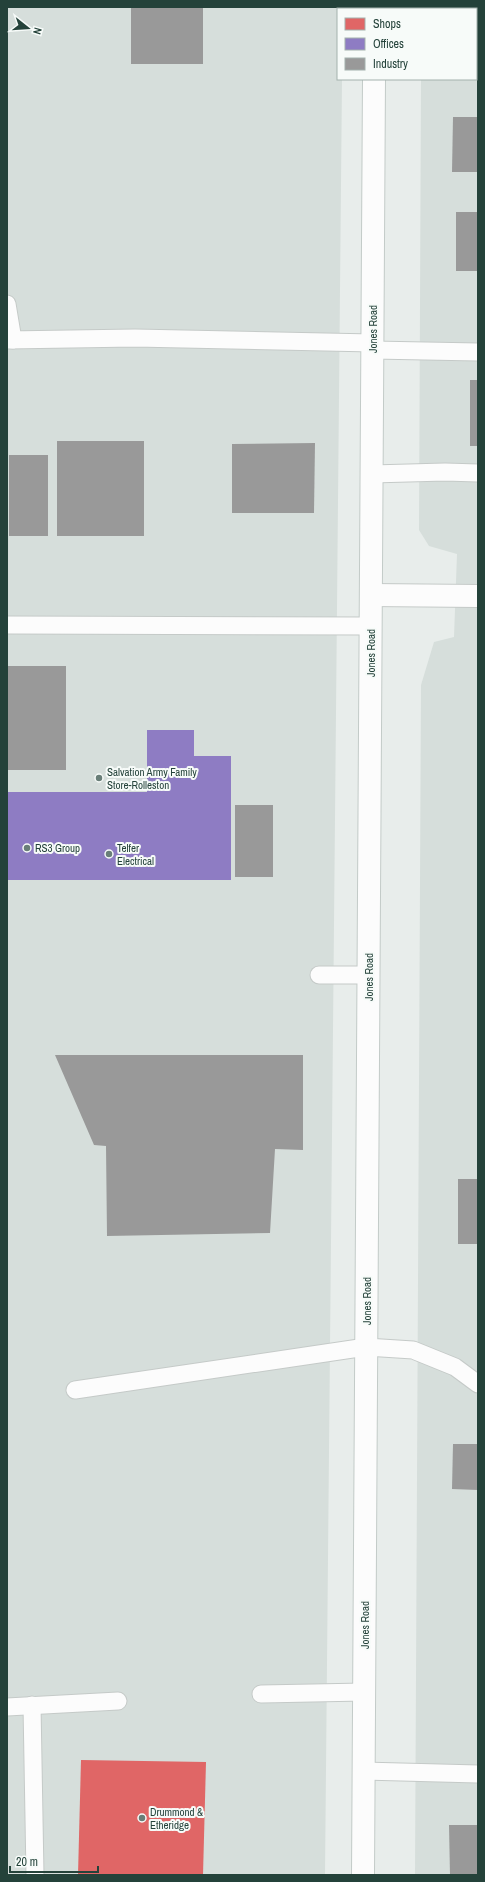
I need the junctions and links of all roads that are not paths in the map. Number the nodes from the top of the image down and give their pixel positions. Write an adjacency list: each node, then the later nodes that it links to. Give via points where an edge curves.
1 (374, 80): 4 (main road, Jones Road)
2 (7, 304): 3 (lane)
3 (10, 340): 4 (lane, via 135,338)
4 (373, 346): 5 (lane); 7 (main road, Jones Road)
5 (478, 352)
6 (478, 472): 7 (lane)
7 (372, 474): 8 (main road, Jones Road)
8 (371, 595): 9 (main road); 11 (main road, Jones Road)
9 (478, 596)
10 (7, 625): 11 (lane)
11 (371, 626): 13 (main road, Jones Road)
12 (319, 975): 13 (lane)
13 (369, 975): 14 (main road, Jones Road)
14 (366, 1347): 15 (lane, via 413,1350 455,1367); 16 (lane); 17 (main road, Jones Road)
15 (478, 1384)
16 (75, 1390)
17 (364, 1692): 18 (lane); 22 (main road, Jones Road)
18 (261, 1694)
19 (118, 1701): 20 (lane)
20 (32, 1704): 21 (lane); 24 (lane)
21 (7, 1707)
22 (363, 1771): 23 (lane); 25 (main road, Jones Road)
23 (478, 1774)
24 (36, 1875)
25 (363, 1875)

